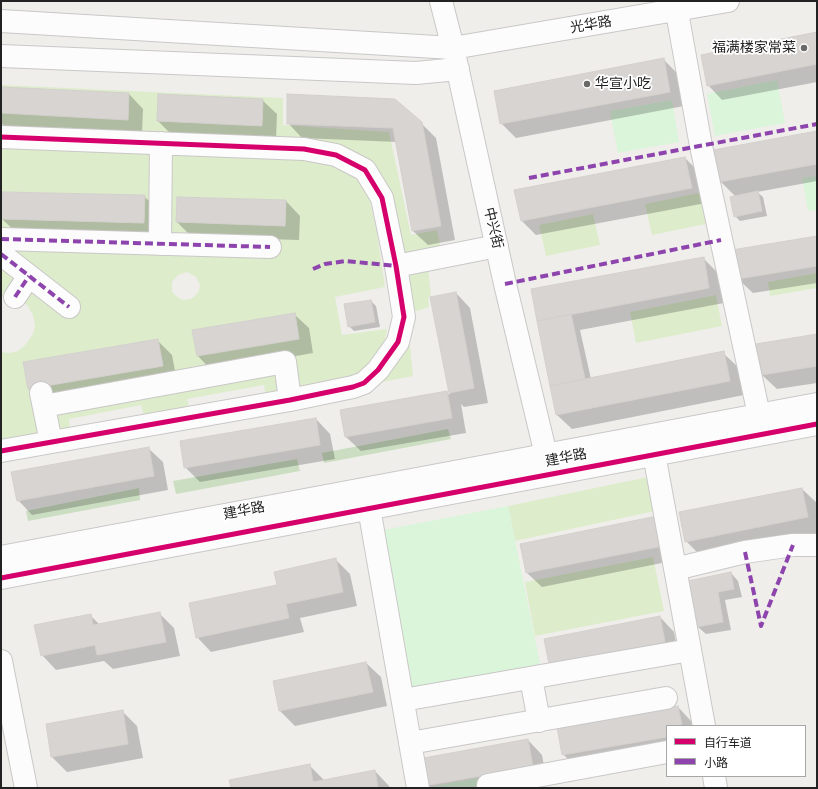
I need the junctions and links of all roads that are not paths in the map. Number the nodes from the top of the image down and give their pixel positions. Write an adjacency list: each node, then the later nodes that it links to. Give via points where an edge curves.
1 (441, 1): 5 (street, 中兴街)
2 (728, 1): 3 (street, 光华路)
3 (676, 5): 5 (street, 光华路); 21 (street, via 701,146)
4 (1, 21): 5 (street, 光华路)
5 (454, 48): 7 (street, 中兴街)
6 (1, 56): 7 (street, via 416,73)
7 (458, 69): 12 (street, 中兴街)
8 (1, 137): 9 (street)
9 (161, 143): 11 (street); 15 (street, via 304,148 336,155 365,170 382,198)
10 (1, 239): 11 (street)
11 (160, 244): 13 (street)
12 (497, 246): 15 (street); 26 (street, 中兴街)
13 (270, 247)
14 (1, 254): 16 (street)
15 (396, 266): 19 (street, via 404,317 398,342 378,370 364,383 353,387)
16 (29, 276): 17 (street); 18 (street)
17 (15, 297)
18 (68, 307)
19 (290, 400): 23 (street); 23 (street, via 285,362 42,399)
20 (817, 404): 21 (street, 建华路)
21 (759, 415): 26 (street, 建华路)
22 (817, 424): 25 (street, 建华路)
23 (51, 442): 24 (street)
24 (1, 451)
25 (654, 454): 27 (street, 建华路); 30 (street)
26 (546, 455): 29 (street, 建华路)
27 (369, 508): 31 (street, 建华路); 36 (street)
28 (817, 545): 30 (street, via 794,545 745,552)
29 (1, 557)
30 (675, 569): 32 (street)
31 (1, 578)
32 (690, 650): 34 (street); 38 (street)
33 (1, 662): 42 (street)
34 (531, 678): 36 (street); 37 (street)
35 (666, 698): 37 (street)
36 (403, 700): 39 (street)
37 (539, 721): 39 (street)
38 (704, 725)
39 (410, 743): 43 (street)
40 (666, 752): 44 (street, via 488,785)
41 (714, 777): 45 (street)
42 (26, 788)
43 (418, 788)
44 (488, 788)
45 (716, 788)

